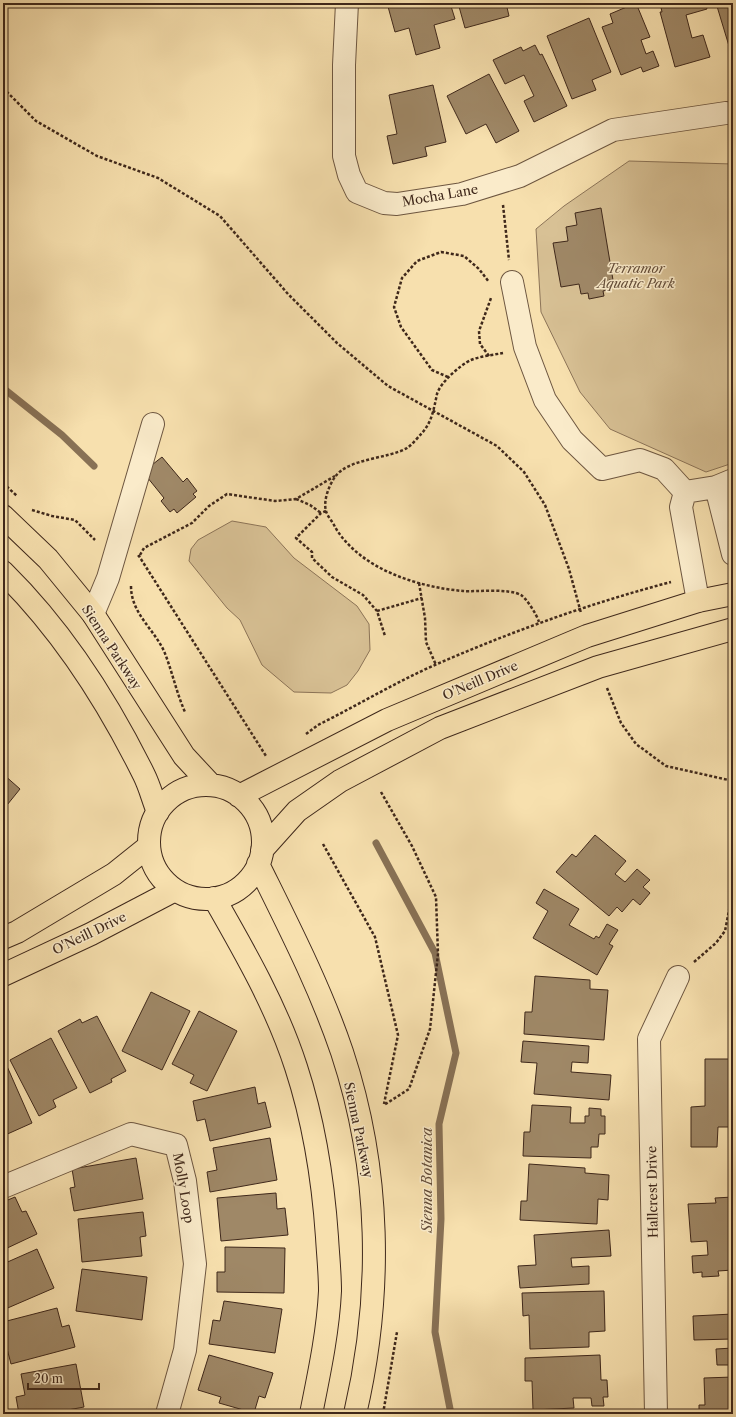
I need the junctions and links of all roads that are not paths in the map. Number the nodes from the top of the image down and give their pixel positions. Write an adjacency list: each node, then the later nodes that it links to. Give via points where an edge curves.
1 (347, 3): 2 (street, Mocha Lane, via 344,156 357,192 384,203 397,204 462,194 520,176 613,130)
2 (726, 113)
3 (501, 283): 6 (street, via 545,400 572,440 602,469 640,460 664,469)
4 (153, 424): 12 (street, via 108,578)
5 (724, 484): 6 (street); 8 (street)
6 (685, 492): 11 (street, via 682,507)
7 (3, 516): 12 (main road, Sienna Parkway, via 48,559)
8 (733, 554)
9 (3, 572): 16 (main road, via 45,619 84,673 144,776)
10 (733, 594): 11 (main road, O'Neill Drive)
11 (698, 601): 15 (main road, O'Neill Drive, via 587,636 387,720)
12 (93, 614): 14 (main road, Sienna Parkway, via 184,756)
13 (733, 629): 18 (main road, via 598,667 440,728 340,781 297,810)
14 (211, 785): 15 (main road); 16 (main road, via 195,786 180,791 167,800)
15 (239, 796): 18 (main road, via 251,806 258,820 262,835)
16 (158, 812): 17 (main road, via 150,829)
17 (149, 846): 19 (main road, via 153,863); 21 (main road, via 114,874 18,932)
18 (260, 857): 20 (main road, via 248,880 232,892); 27 (main road, Sienna Parkway, via 342,1052 362,1129 372,1200 374,1270 368,1350)
19 (175, 890): 20 (main road, via 194,898); 22 (main road, O'Neill Drive, via 91,934)
20 (214, 898): 26 (main road, via 267,995 296,1065 318,1152 330,1291)
21 (3, 938)
22 (3, 975)
23 (678, 977): 28 (street, Hallcrest Drive, via 649,1039)
24 (3, 1187): 25 (street, Molly Loop, via 131,1134 176,1145 185,1181 195,1264 185,1350)
25 (167, 1414)
26 (311, 1414)
27 (355, 1414)
28 (656, 1414)

